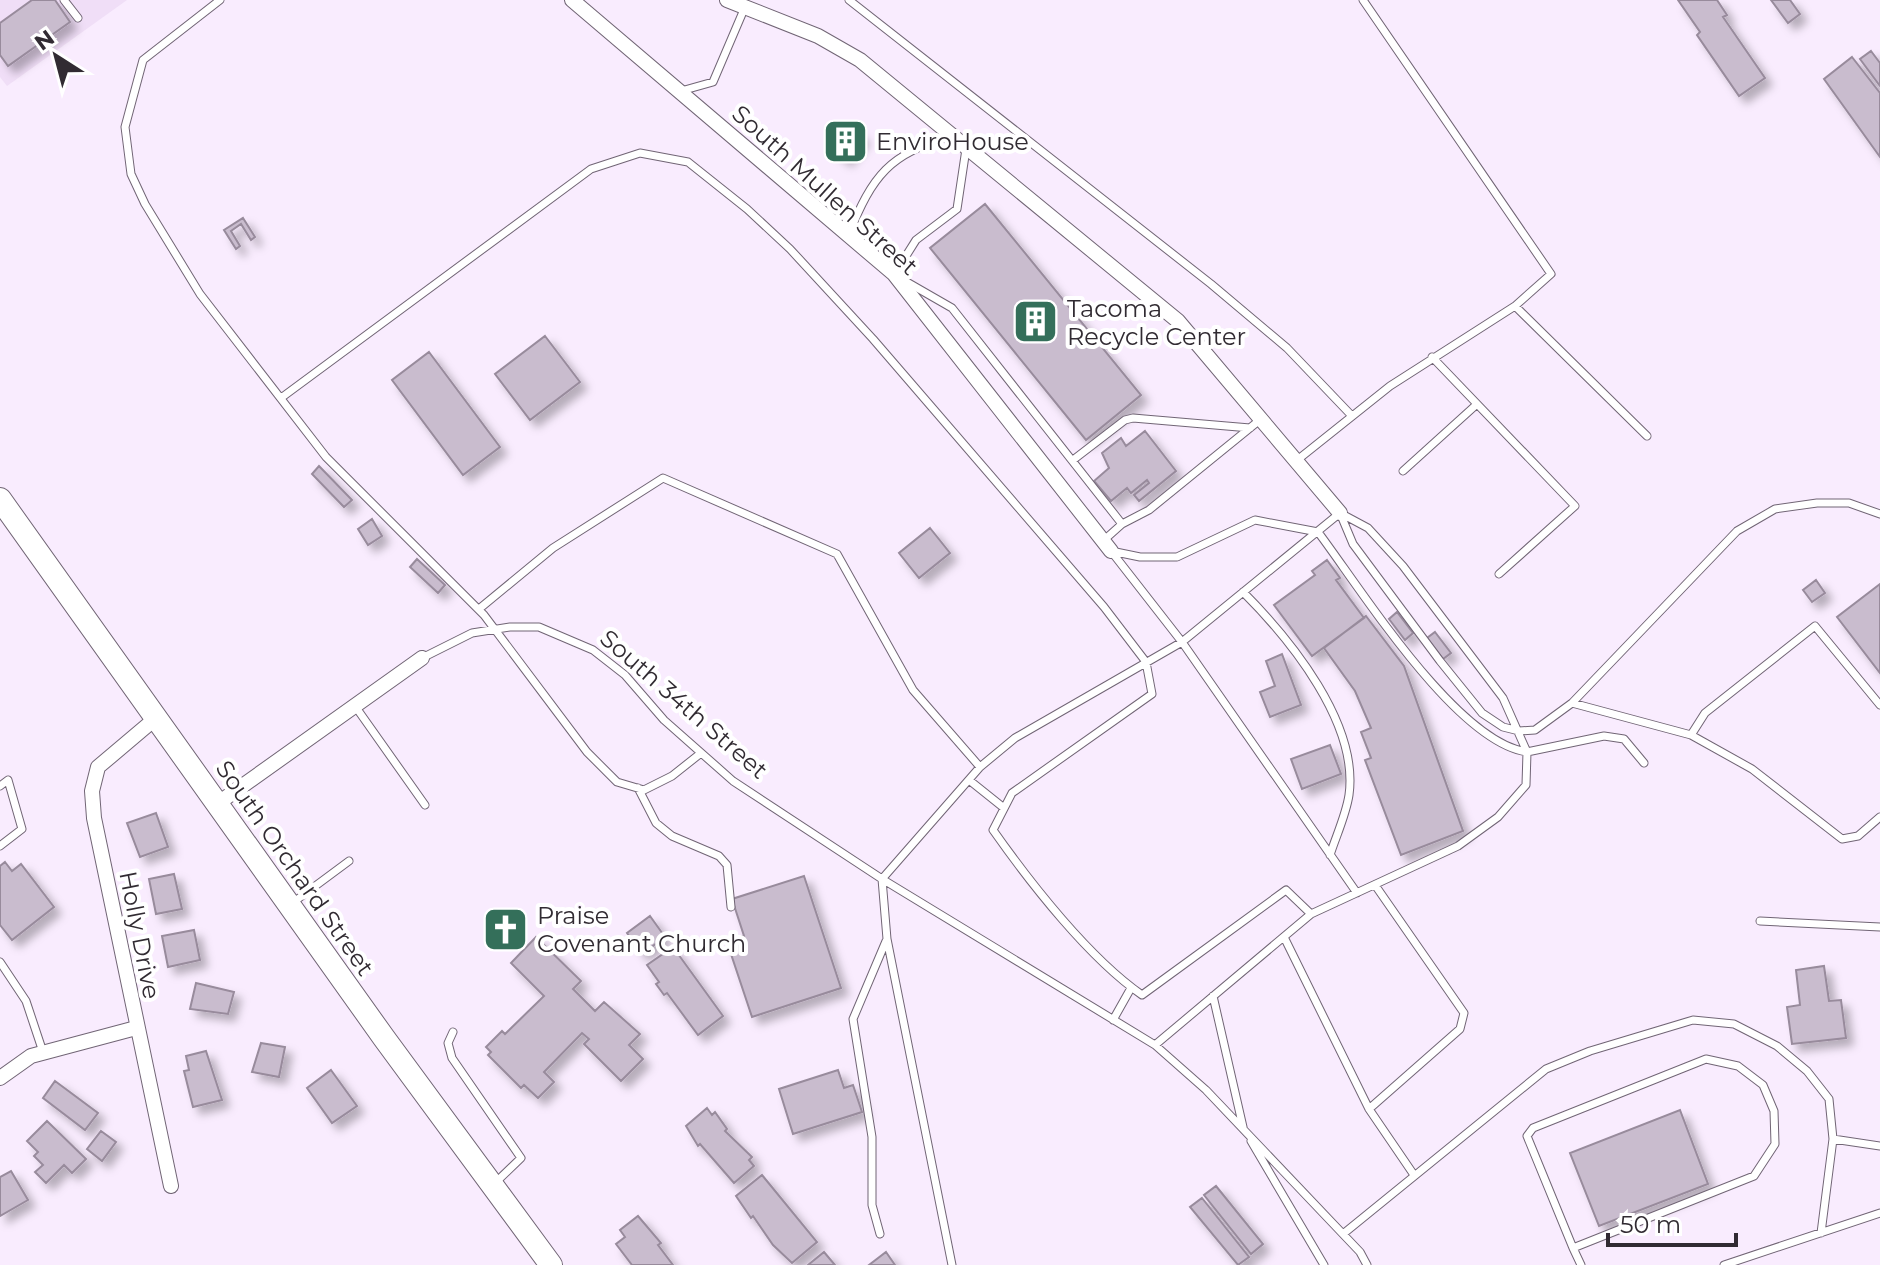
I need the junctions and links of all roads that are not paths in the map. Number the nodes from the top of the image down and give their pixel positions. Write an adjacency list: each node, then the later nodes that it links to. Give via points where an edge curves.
1 (64, 0): 8 (lane)
2 (220, 0): 16 (lane, via 143,60 125,127 131,174 200,294)
3 (572, 0): 9 (street, South Mullen Street)
4 (727, 0): 7 (street)
5 (849, 0): 18 (lane, via 1211,284 1287,348)
6 (1363, 0): 14 (lane, via 1551,274)
7 (745, 7): 9 (lane, via 713,82); 10 (street, via 818,36 860,60)
8 (78, 18)
9 (679, 92): 12 (street, South Mullen Street)
10 (951, 136): 11 (street); 12 (lane, via 921,145 887,166 865,197)
11 (966, 149): 13 (lane, via 957,209 916,240); 19 (street, via 1178,321)
12 (849, 234): 13 (street, South Mullen Street)
13 (894, 274): 21 (lane, via 952,308); 29 (street, South Mullen Street)
14 (1515, 306): 15 (lane); 20 (lane)
15 (1432, 357): 17 (lane); 18 (lane)
16 (281, 398): 32 (lane, via 326,457); 36 (lane, via 591,169 640,153 688,162 801,260)
17 (1476, 405): 23 (lane); 30 (lane, via 1575,506)
18 (1352, 416): 22 (lane)
19 (1256, 423): 21 (lane, via 1133,418); 22 (street); 27 (lane, via 1149,510)
20 (1647, 436)
21 (1073, 460): 27 (lane)
22 (1296, 461): 25 (street)
23 (1403, 471)
24 (0, 499): 40 (main road, South Orchard Street)
25 (1340, 513): 28 (lane); 41 (lane, via 1368,528 1403,566 1503,698); 41 (lane, via 1353,544 1448,672 1482,713)
26 (1880, 514): 37 (lane, via 1849,503 1817,503 1775,509 1737,531)
27 (1122, 524): 29 (lane)
28 (1318, 532): 29 (lane, via 1255,520 1177,557 1140,557); 31 (lane); 43 (lane, via 1460,712 1502,745)
29 (1107, 546): 34 (lane)
30 (1499, 574)
31 (1243, 592): 34 (lane); 55 (lane, via 1289,644 1346,742 1349,795)
32 (479, 609): 33 (lane); 46 (lane, via 553,548 663,478 837,554 913,690)
33 (492, 628): 35 (lane, South 34th Street); 44 (lane, South 34th Street, via 539,627 593,650); 49 (lane, via 587,752 617,782)
34 (1182, 642): 36 (lane); 55 (lane)
35 (422, 658): 39 (street, South 34th Street)
36 (1146, 662): 46 (lane, via 1015,738); 52 (lane, via 1152,694 1012,793)
37 (1572, 703): 41 (lane, via 1535,730); 42 (lane)
38 (1880, 705): 42 (lane, via 1815,626 1705,713)
39 (355, 706): 50 (street, South 34th Street); 51 (lane)
40 (156, 718): 50 (main road, South Orchard Street); 71 (street, Holly Drive, via 103,760 92,791)
41 (1519, 731): 43 (lane)
42 (1691, 735): 53 (lane, via 1752,769 1842,839 1858,836)
43 (1527, 752): 45 (lane, via 1604,736 1624,739); 58 (lane, via 1526,785 1498,817 1458,846)
44 (701, 753): 49 (lane, via 672,776); 57 (lane, South 34th Street, via 733,781)
45 (1644, 763)
46 (980, 767): 47 (lane)
47 (969, 780): 52 (lane); 57 (lane)
48 (0, 786): 54 (lane, via 8,780 22,829)
49 (638, 788): 61 (lane, via 656,823 727,865)
50 (217, 804): 60 (main road, South Orchard Street)
51 (425, 805)
52 (1004, 808): 68 (lane, via 993,830 1011,856)
53 (1880, 817)
54 (0, 846)
55 (1330, 855): 59 (lane)
56 (349, 861): 60 (lane)
57 (882, 879): 66 (lane); 70 (lane, South 34th Street)
58 (1375, 885): 59 (lane); 76 (lane, via 1464,1013 1460,1029)
59 (1357, 893): 62 (lane)
60 (289, 906): 82 (main road, South Orchard Street)
61 (731, 907)
62 (1311, 914): 65 (lane); 68 (lane, via 1286,890 1142,995)
63 (1760, 921): 64 (lane)
64 (1880, 927)
65 (1284, 937): 69 (lane); 76 (lane)
66 (887, 939): 85 (lane, via 853,1019 872,1137 872,1205); 89 (lane)
67 (0, 962): 74 (lane, via 26,1001)
68 (1131, 988): 70 (lane)
69 (1213, 996): 73 (lane); 77 (lane)
70 (1113, 1020): 73 (lane, South 34th Street)
71 (136, 1028): 74 (street); 81 (street, Holly Drive)
72 (453, 1032): 82 (lane, via 448,1043 452,1058 521,1158)
73 (1155, 1045): 77 (lane, South 34th Street)
74 (43, 1052): 75 (street)
75 (0, 1078)
76 (1369, 1109): 80 (lane)
77 (1243, 1128): 86 (lane); 90 (lane)
78 (1833, 1139): 79 (lane); 80 (lane, via 1829,1099 1807,1071 1777,1046 1734,1024 1693,1020 1546,1069); 84 (lane)
79 (1880, 1146)
80 (1414, 1175): 86 (lane)
81 (171, 1186)
82 (492, 1186): 88 (main road, South Orchard Street)
83 (1880, 1213): 84 (lane)
84 (1821, 1233): 93 (lane)
85 (880, 1234)
86 (1343, 1234): 91 (lane)
87 (1573, 1248): 87 (lane, via 1527,1136 1533,1128 1706,1059 1738,1066 1763,1085 1774,1111 1775,1144 1754,1176); 92 (lane)
88 (551, 1265)
89 (952, 1265)
90 (1324, 1265)
91 (1367, 1265)
92 (1581, 1265)
93 (1724, 1265)

